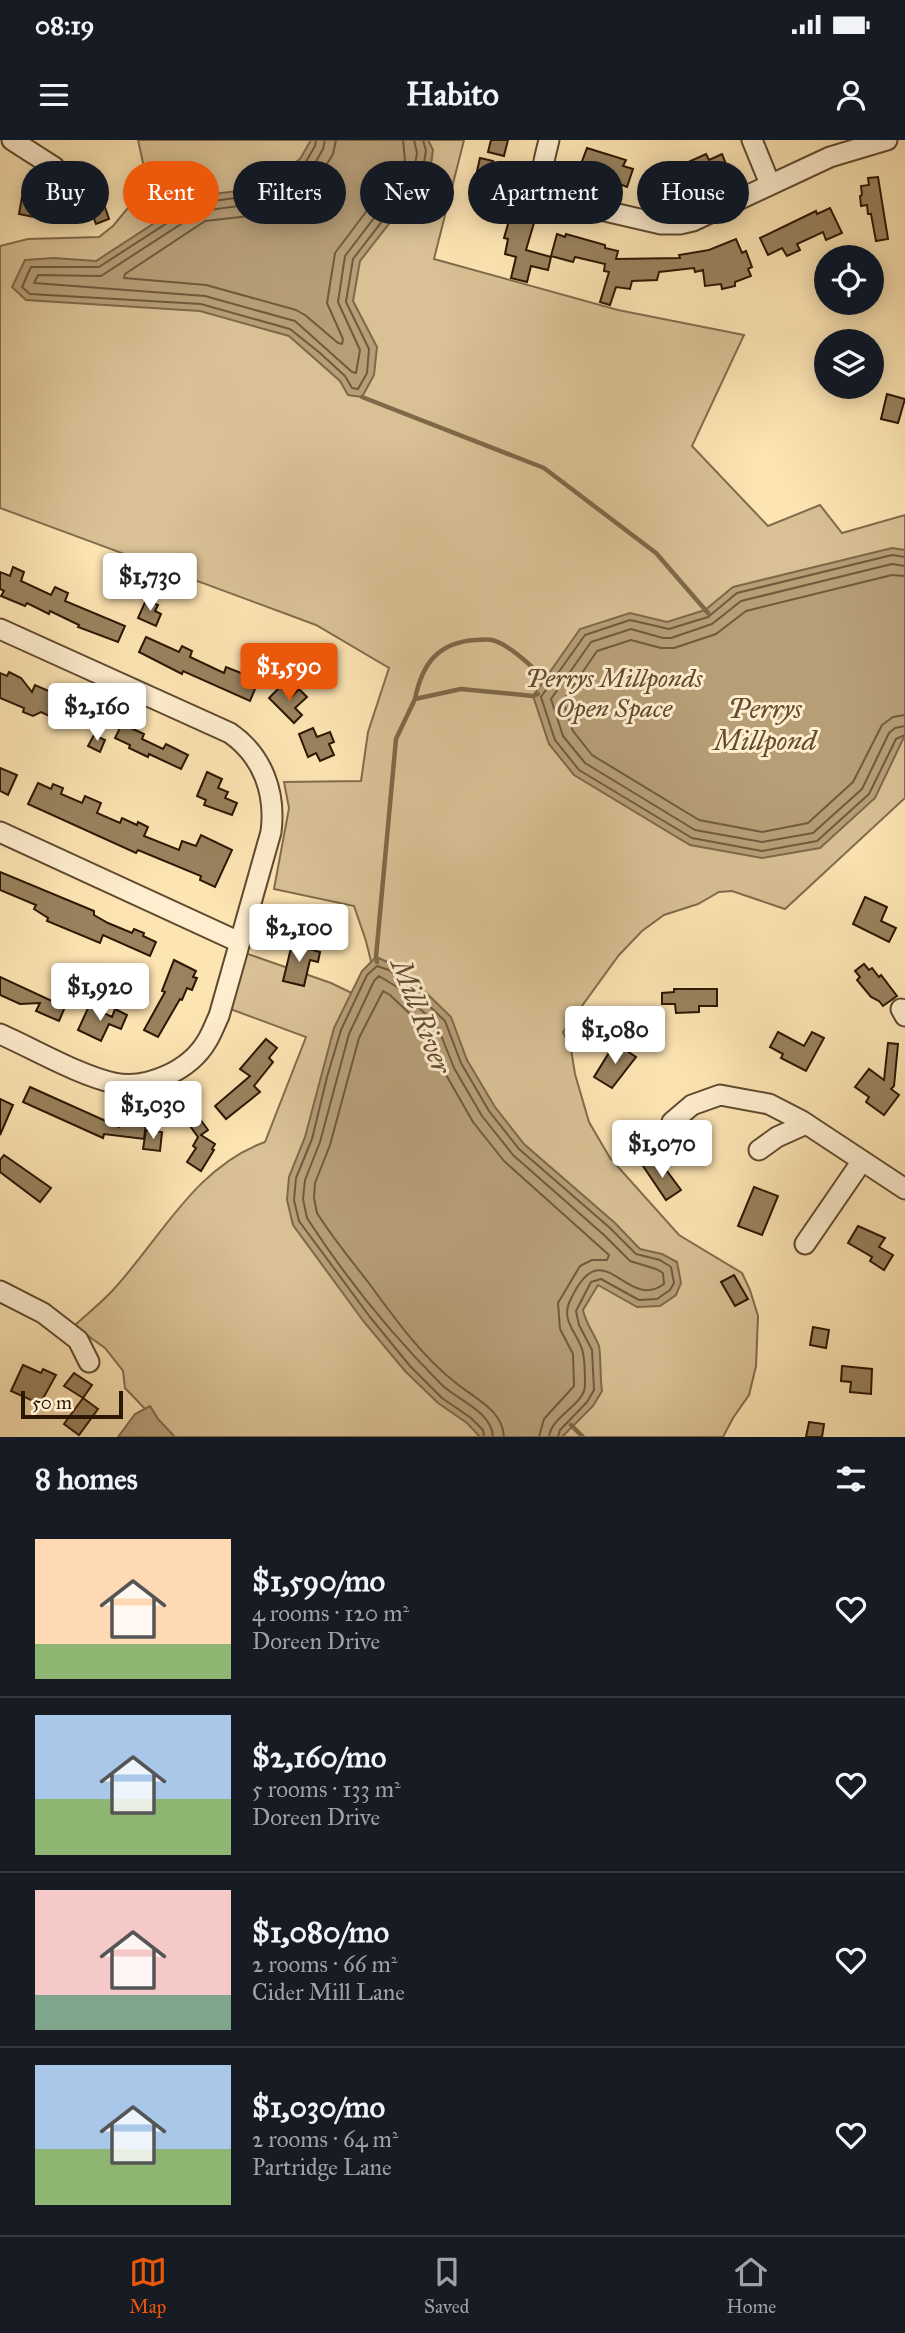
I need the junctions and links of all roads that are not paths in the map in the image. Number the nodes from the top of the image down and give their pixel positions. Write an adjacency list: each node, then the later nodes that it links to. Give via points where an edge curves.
1 (12, 140): 5 (street)
2 (549, 140): 6 (street, via 541,175 558,197 662,224 694,221)
3 (752, 140): 6 (street)
4 (887, 140): 6 (street, via 830,157)
5 (45, 161)
6 (770, 184)
7 (0, 629): 9 (street, via 220,728 252,754 269,788 273,817)
8 (0, 832): 9 (street)
9 (239, 942): 10 (street, via 208,1040 181,1068 158,1079 125,1084 106,1081)
10 (0, 1034)
11 (672, 1122): 12 (street, via 692,1105 720,1095 769,1104)
12 (806, 1124): 13 (street); 14 (street)
13 (759, 1150)
14 (862, 1161): 15 (street); 16 (street)
15 (905, 1189)
16 (805, 1244)
17 (0, 1291): 18 (street, via 43,1313 78,1340)
18 (89, 1362)

